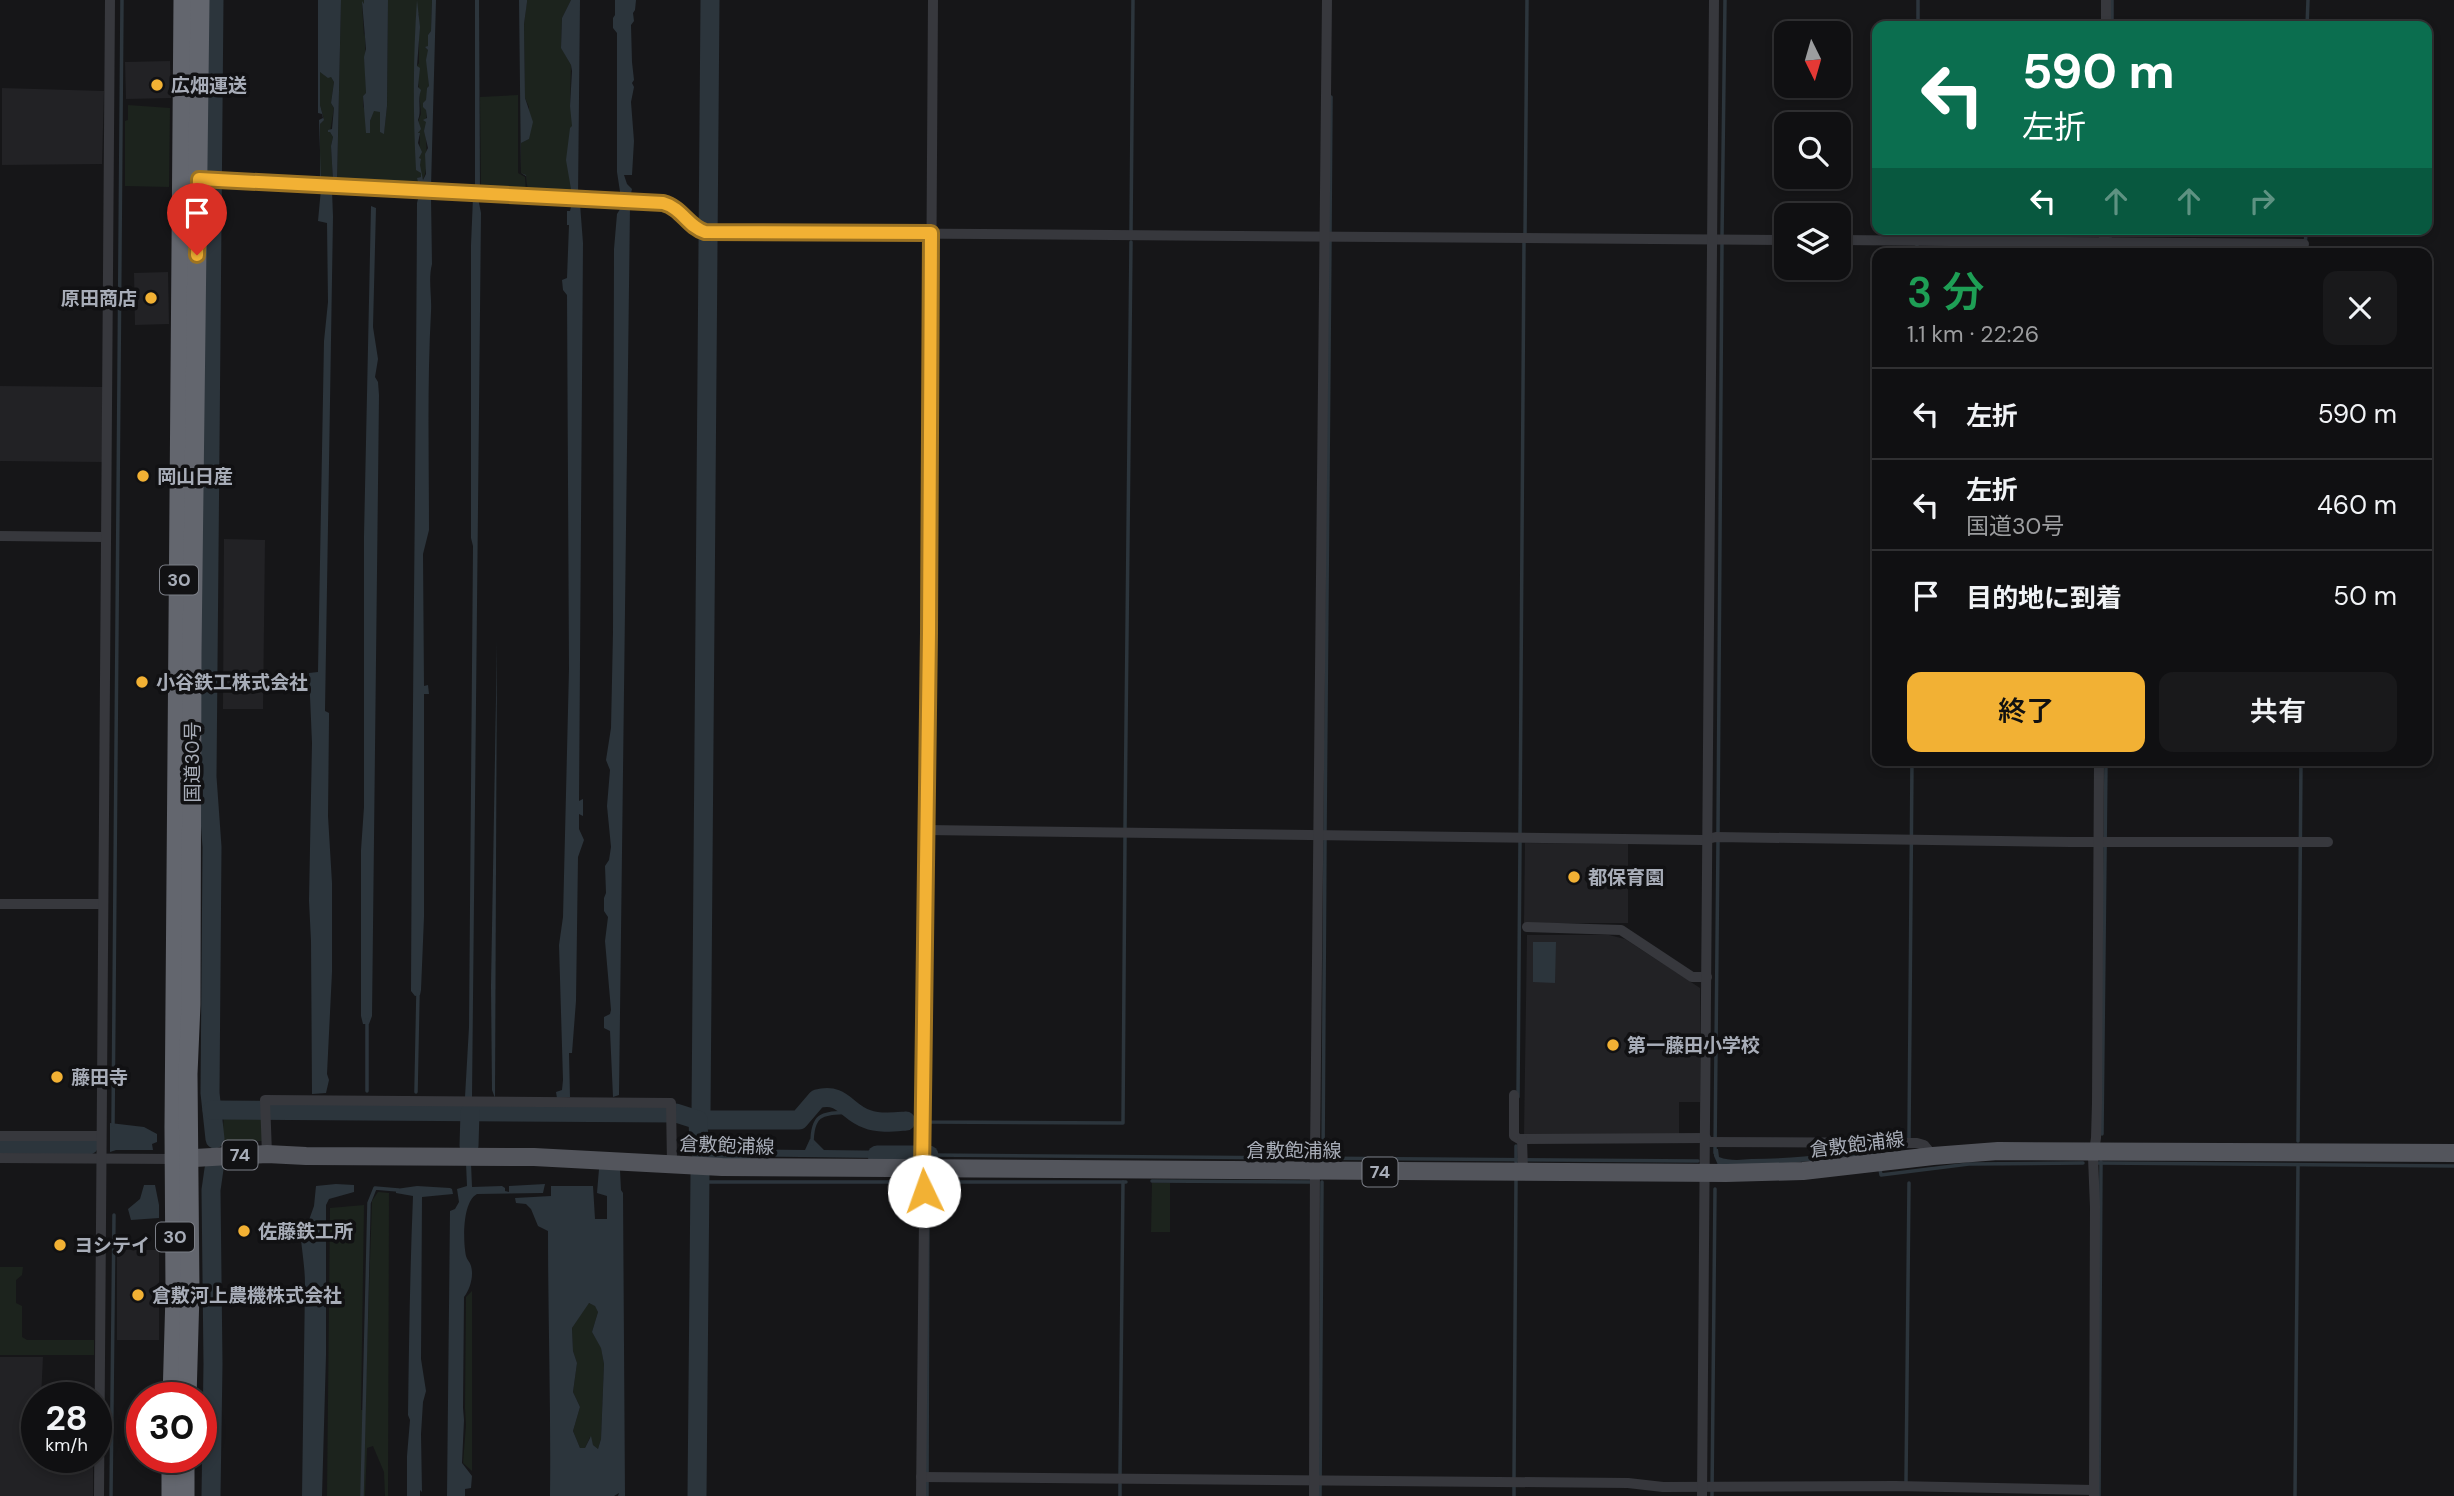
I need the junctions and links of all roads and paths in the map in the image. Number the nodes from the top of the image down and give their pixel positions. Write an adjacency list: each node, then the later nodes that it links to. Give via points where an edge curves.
1 (110, 0): 18 (street)
2 (183, 0): 9 (highway, 国道30号 / 30)
3 (200, 0): 9 (highway, 国道30号 / 30)
4 (933, 0): 10 (street)
5 (1327, 0): 11 (street)
6 (1714, 0): 12 (street)
7 (2106, 0): 8 (street)
8 (2106, 21)
9 (195, 179): 10 (street, via 663,203 709,232); 39 (highway, 国道30号 / 30)
10 (934, 233): 11 (street); 20 (street)
11 (1325, 237): 12 (street); 21 (street)
12 (1712, 240): 13 (street); 22 (street)
13 (1774, 240)
14 (1851, 240): 16 (street)
15 (2304, 244): 16 (street)
16 (2107, 245)
17 (0, 536): 18 (street)
18 (105, 537): 26 (street)
19 (2099, 766): 23 (street)
20 (926, 830): 21 (street); 44 (street)
21 (1319, 835): 22 (street); 41 (street)
22 (1708, 838): 23 (street); 28 (street)
23 (2104, 842): 24 (street); 34 (street)
24 (2328, 842)
25 (0, 904): 26 (street)
26 (102, 904): 31 (street)
27 (1527, 927): 28 (street, via 1621,930 1692,977)
28 (1707, 977): 33 (street)
29 (1514, 1095): 32 (street, via 1514,1136)
30 (0, 1136): 31 (street)
31 (100, 1136): 40 (street)
32 (1522, 1139): 33 (street); 42 (street)
33 (1711, 1141): 37 (street, via 1917,1143); 45 (street)
34 (2094, 1150): 35 (main road, 倉敷飽浦線 / 74); 37 (main road, 倉敷飽浦線 / 74, via 1998,1150); 53 (street)
35 (2454, 1153)
36 (267, 1154): 39 (main road, 倉敷飽浦線 / 74); 43 (main road, 倉敷飽浦線 / 74, via 534,1157); 43 (street, via 265,1100 670,1103)
37 (1933, 1156): 45 (main road, 倉敷飽浦線 / 74, via 1803,1171)
38 (0, 1158): 40 (street)
39 (182, 1158): 40 (street); 46 (highway, 国道30号 / 30); 47 (highway, 国道30号 / 30)
40 (101, 1160): 54 (street)
41 (1316, 1162): 42 (main road, 倉敷飽浦線 / 74); 44 (main road, 倉敷飽浦線 / 74); 51 (street)
42 (1523, 1163): 45 (main road, 倉敷飽浦線 / 74)
43 (672, 1164): 44 (main road, 倉敷飽浦線 / 74)
44 (922, 1169): 50 (street)
45 (1706, 1173): 52 (street)
46 (172, 1382)
47 (187, 1382)
48 (171, 1473): 55 (highway)
49 (185, 1473): 56 (highway)
50 (926, 1477): 51 (street); 57 (street)
51 (1318, 1481): 52 (street, via 1628,1483); 58 (street)
52 (1707, 1489): 53 (street, via 1881,1486)
53 (2094, 1493)
54 (99, 1496)
55 (171, 1496)
56 (185, 1496)
57 (921, 1496)
58 (1314, 1496)

